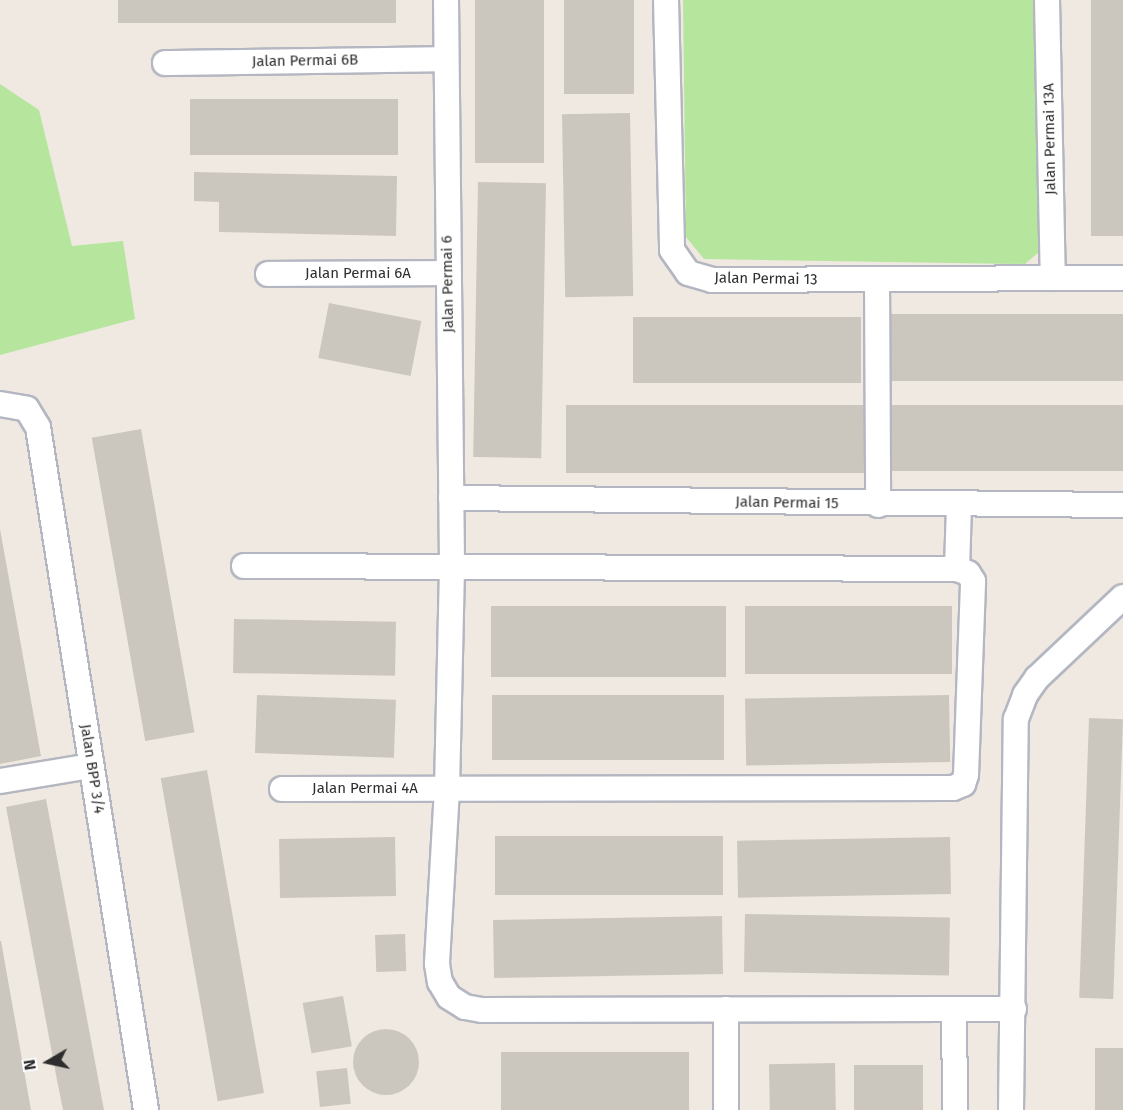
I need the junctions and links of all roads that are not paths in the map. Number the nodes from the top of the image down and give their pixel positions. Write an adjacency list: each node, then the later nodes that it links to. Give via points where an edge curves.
1 (446, 0): 4 (street, Jalan Permai 6)
2 (666, 0): 10 (street, Jalan Permai 13, via 672,250 688,273 712,280)
3 (1047, 0): 8 (street, Jalan Permai 13A)
4 (446, 58): 5 (street, Jalan Permai 6B); 6 (street, Jalan Permai 6)
5 (165, 63)
6 (448, 273): 7 (street, Jalan Permai 6A); 12 (street, Jalan Permai 6)
7 (268, 274)
8 (1053, 278): 9 (street, Jalan Permai 13); 10 (street, Jalan Permai 13)
9 (1123, 278)
10 (876, 279): 13 (street)
11 (0, 404): 20 (street, Jalan BPP 3/4, via 27,409 38,427)
12 (451, 498): 13 (street, Jalan Permai 15); 17 (street, Jalan Permai 6)
13 (878, 505): 15 (street, Jalan Permai 15)
14 (1123, 505): 15 (street, Jalan Permai 15)
15 (959, 506): 18 (street)
16 (244, 566): 17 (street)
17 (452, 568): 18 (street); 23 (street, Jalan Permai 6)
18 (957, 570): 23 (street, Jalan Permai 4A, via 968,573 974,581 963,784 953,788)
19 (1123, 597): 26 (street, via 1037,678 1016,719)
20 (91, 766): 21 (street); 27 (street, Jalan BPP 3/4)
21 (0, 781)
22 (282, 789): 23 (street, Jalan Permai 4A)
23 (447, 789): 24 (street, Jalan Permai 6, via 437,964 440,982 449,997 465,1007 482,1010)
24 (726, 1009): 25 (street, Jalan Permai 6); 28 (street)
25 (954, 1009): 26 (street, Jalan Permai 6); 29 (street)
26 (1014, 1009): 30 (street)
27 (146, 1110)
28 (726, 1110)
29 (955, 1110)
30 (1011, 1110)

